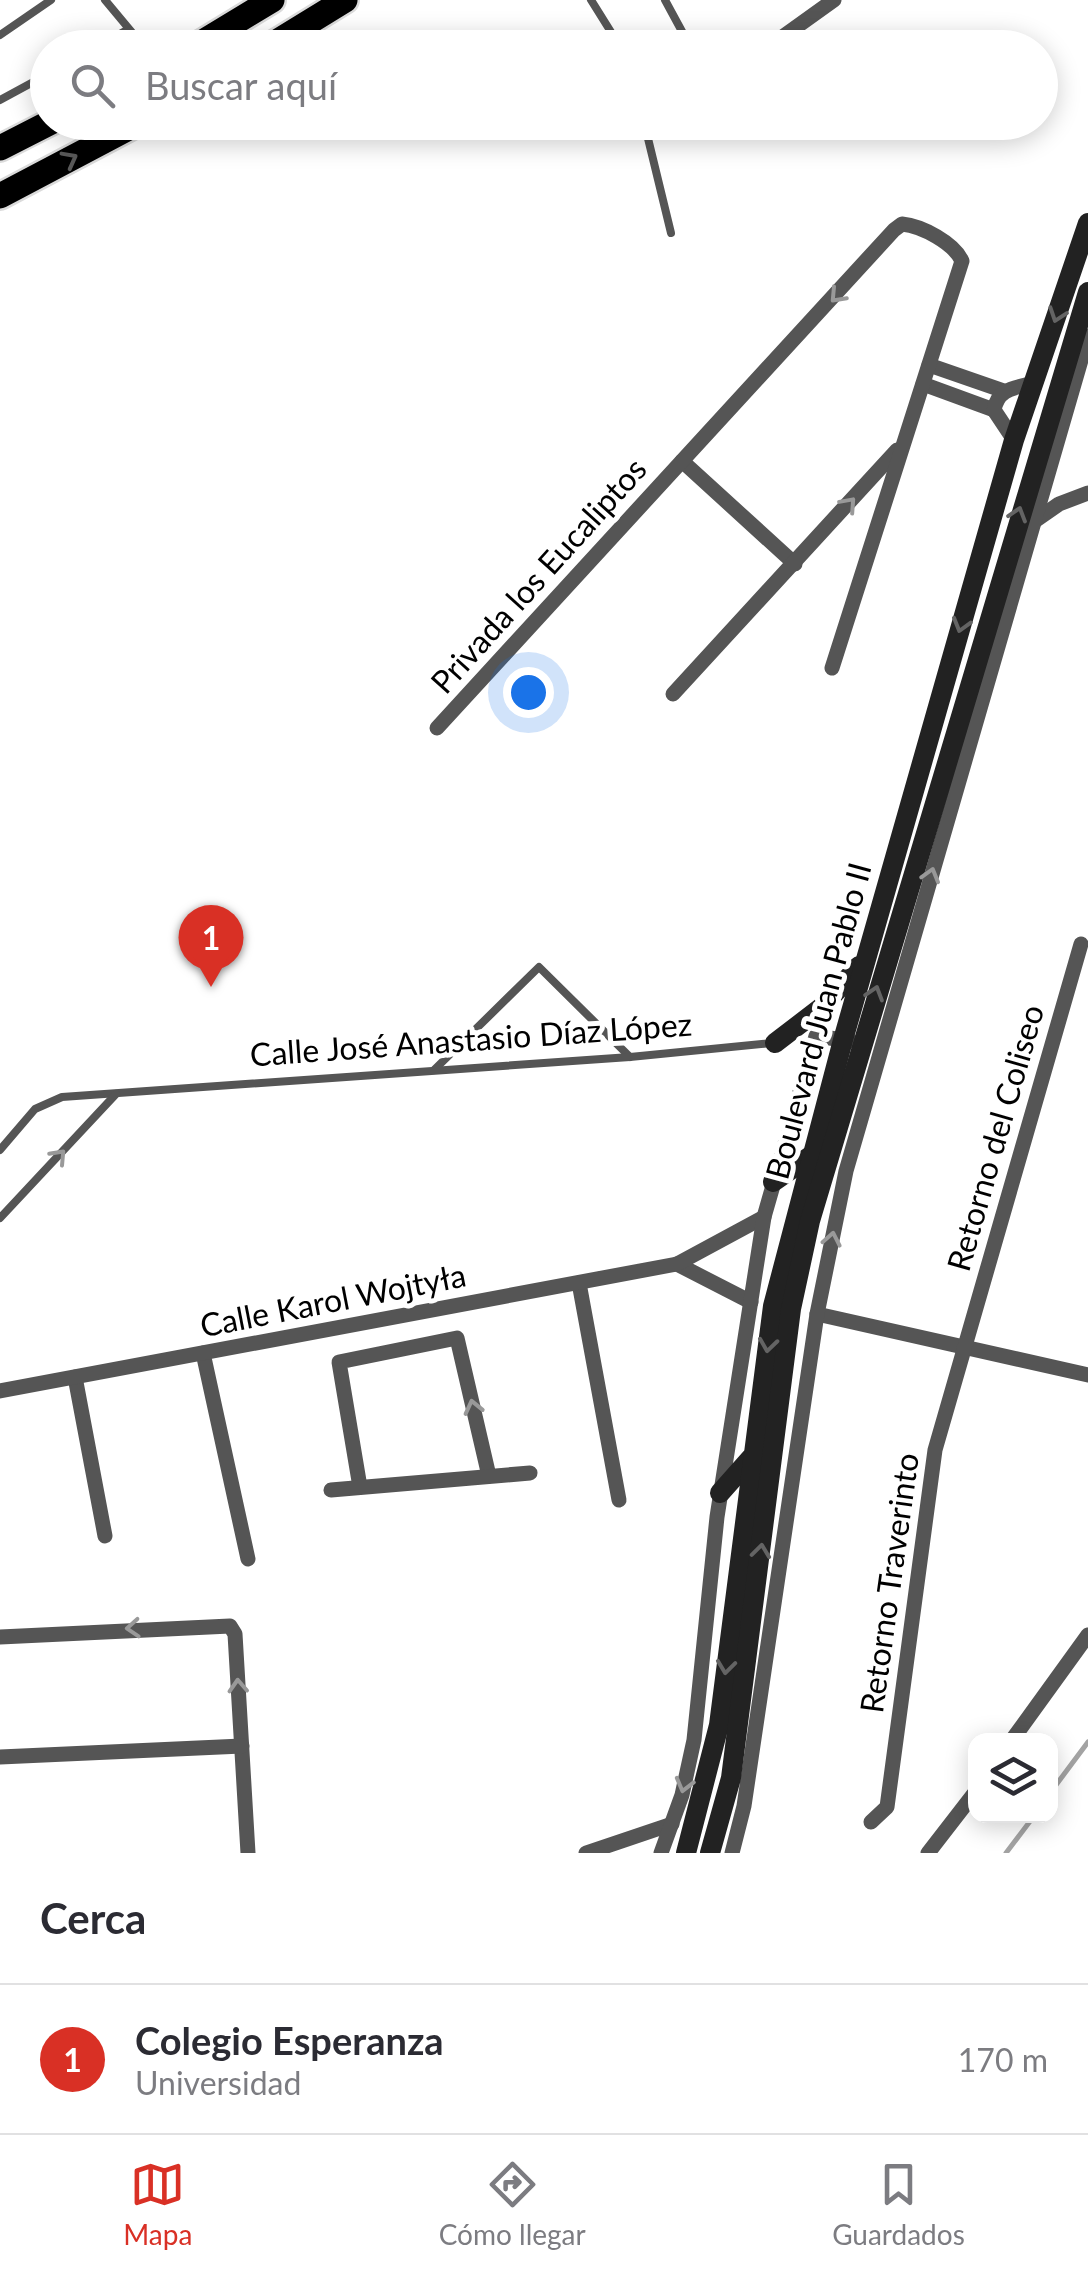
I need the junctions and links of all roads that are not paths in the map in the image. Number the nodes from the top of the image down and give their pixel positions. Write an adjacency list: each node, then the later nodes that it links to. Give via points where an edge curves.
1 (51, 0): 15 (lane)
2 (105, 0): 9 (lane)
3 (272, 0): 8 (main road)
4 (345, 0): 11 (main road)
5 (591, 0): 12 (lane)
6 (665, 0): 13 (lane)
7 (834, 0): 14 (street)
8 (244, 7): 10 (main road)
9 (126, 30)
10 (215, 30)
11 (296, 30)
12 (610, 30)
13 (681, 30)
14 (793, 30)
15 (0, 35)
16 (30, 84): 17 (lane)
17 (0, 100)
18 (30, 133): 21 (main road)
19 (106, 140): 22 (main road, one-way to 19)
20 (648, 140): 24 (lane)
21 (0, 148)
22 (0, 196)
23 (1088, 223): 28 (main road, Boulevard Juan Pablo II, one-way to 28)
24 (670, 233)
25 (1088, 292): 41 (main road, Boulevard Juan Pablo II, one-way to 25)
26 (1088, 336): 36 (street, Boulevard Juan Pablo II)
27 (930, 365): 29 (street); 30 (street); 34 (street, Privada los Eucaliptos, one-way to 34, via 962,261 954,248 902,224)
28 (1034, 383): 30 (street); 32 (main road, Boulevard Juan Pablo II)
29 (924, 384): 31 (street); 33 (street)
30 (1004, 391): 31 (street)
31 (994, 410): 32 (street)
32 (1014, 440): 44 (main road, Boulevard Juan Pablo II, one-way to 44)
33 (902, 444): 37 (street, one-way to 33); 38 (street)
34 (682, 461): 37 (street); 40 (street, Privada los Eucaliptos)
35 (1088, 493): 36 (street)
36 (1036, 520): 42 (street, Boulevard Juan Pablo II)
37 (795, 564): 39 (street)
38 (832, 668)
39 (673, 694)
40 (437, 728)
41 (934, 797): 42 (main road); 46 (main road, Boulevard Juan Pablo II, one-way to 41)
42 (942, 832): 48 (street, Boulevard Juan Pablo II, one-way to 42)
43 (1081, 944): 64 (street, Retorno del Coliseo)
44 (866, 957): 46 (main road, Boulevard Juan Pablo II); 47 (main road, via 822,1006)
45 (816, 1036): 46 (street, Calle José Anastasio Díaz López); 47 (lane, Calle José Anastasio Díaz López); 54 (street)
46 (851, 1041): 48 (street, Calle José Anastasio Díaz López); 53 (main road, Boulevard Juan Pablo II); 93 (main road, Boulevard Juan Pablo II, one-way to 46, via 739,1729 791,1309)
47 (775, 1043): 49 (lane, Calle José Anastasio Díaz López)
48 (883, 1048): 61 (street, Boulevard Juan Pablo II, one-way to 48, via 846,1171)
49 (630, 1058): 50 (lane, Calle José Anastasio Díaz López); 50 (lane, via 539,967)
50 (434, 1071): 51 (lane, Calle José Anastasio Díaz López)
51 (117, 1093): 52 (lane, Calle José Anastasio Díaz López, via 62,1096 34,1109); 56 (lane, one-way to 51)
52 (0, 1150)
53 (812, 1155): 54 (main road); 70 (main road, Boulevard Juan Pablo II, one-way to 70, via 773,1306)
54 (773, 1182): 55 (street)
55 (764, 1217): 57 (street, Calle Karol Wojtyła); 59 (street)
56 (0, 1218)
57 (677, 1264): 58 (street, Calle Karol Wojtyła); 59 (street)
58 (579, 1283): 60 (street, Calle Karol Wojtyła); 76 (street)
59 (750, 1302): 75 (street)
60 (408, 1314): 62 (street, Calle Karol Wojtyła); 63 (street)
61 (817, 1314): 64 (street); 94 (street, Boulevard Juan Pablo II)
62 (376, 1320): 65 (street, Calle Karol Wojtyła); 66 (street)
63 (414, 1346): 66 (street); 72 (street, one-way to 63, via 456,1338)
64 (964, 1347): 67 (street); 87 (street, Retorno Traverinto, via 935,1450 887,1807)
65 (204, 1353): 68 (street, Calle Karol Wojtyła); 78 (street)
66 (382, 1353): 73 (street, via 339,1362)
67 (1088, 1375)
68 (75, 1377): 69 (street, Calle Karol Wojtyła); 77 (street)
69 (0, 1391)
70 (751, 1458): 75 (main road); 81 (main road, Boulevard Juan Pablo II, one-way to 81)
71 (530, 1472): 72 (street)
72 (489, 1476): 73 (street)
73 (360, 1488): 74 (street)
74 (331, 1490)
75 (720, 1493): 83 (street)
76 (619, 1500)
77 (105, 1536)
78 (248, 1559)
79 (1088, 1635): 82 (street)
80 (0, 1637): 84 (street, one-way to 80, via 230,1626)
81 (719, 1725): 83 (street); 92 (main road, Boulevard Juan Pablo II)
82 (1017, 1733)
83 (694, 1740): 88 (street, one-way to 88)
84 (242, 1746): 85 (street); 89 (street)
85 (0, 1757)
86 (968, 1801): 95 (street)
87 (871, 1822)
88 (672, 1824): 90 (street); 91 (street)
89 (248, 1853)
90 (586, 1853)
91 (661, 1853)
92 (686, 1853)
93 (710, 1853)
94 (732, 1853)
95 (928, 1853)

